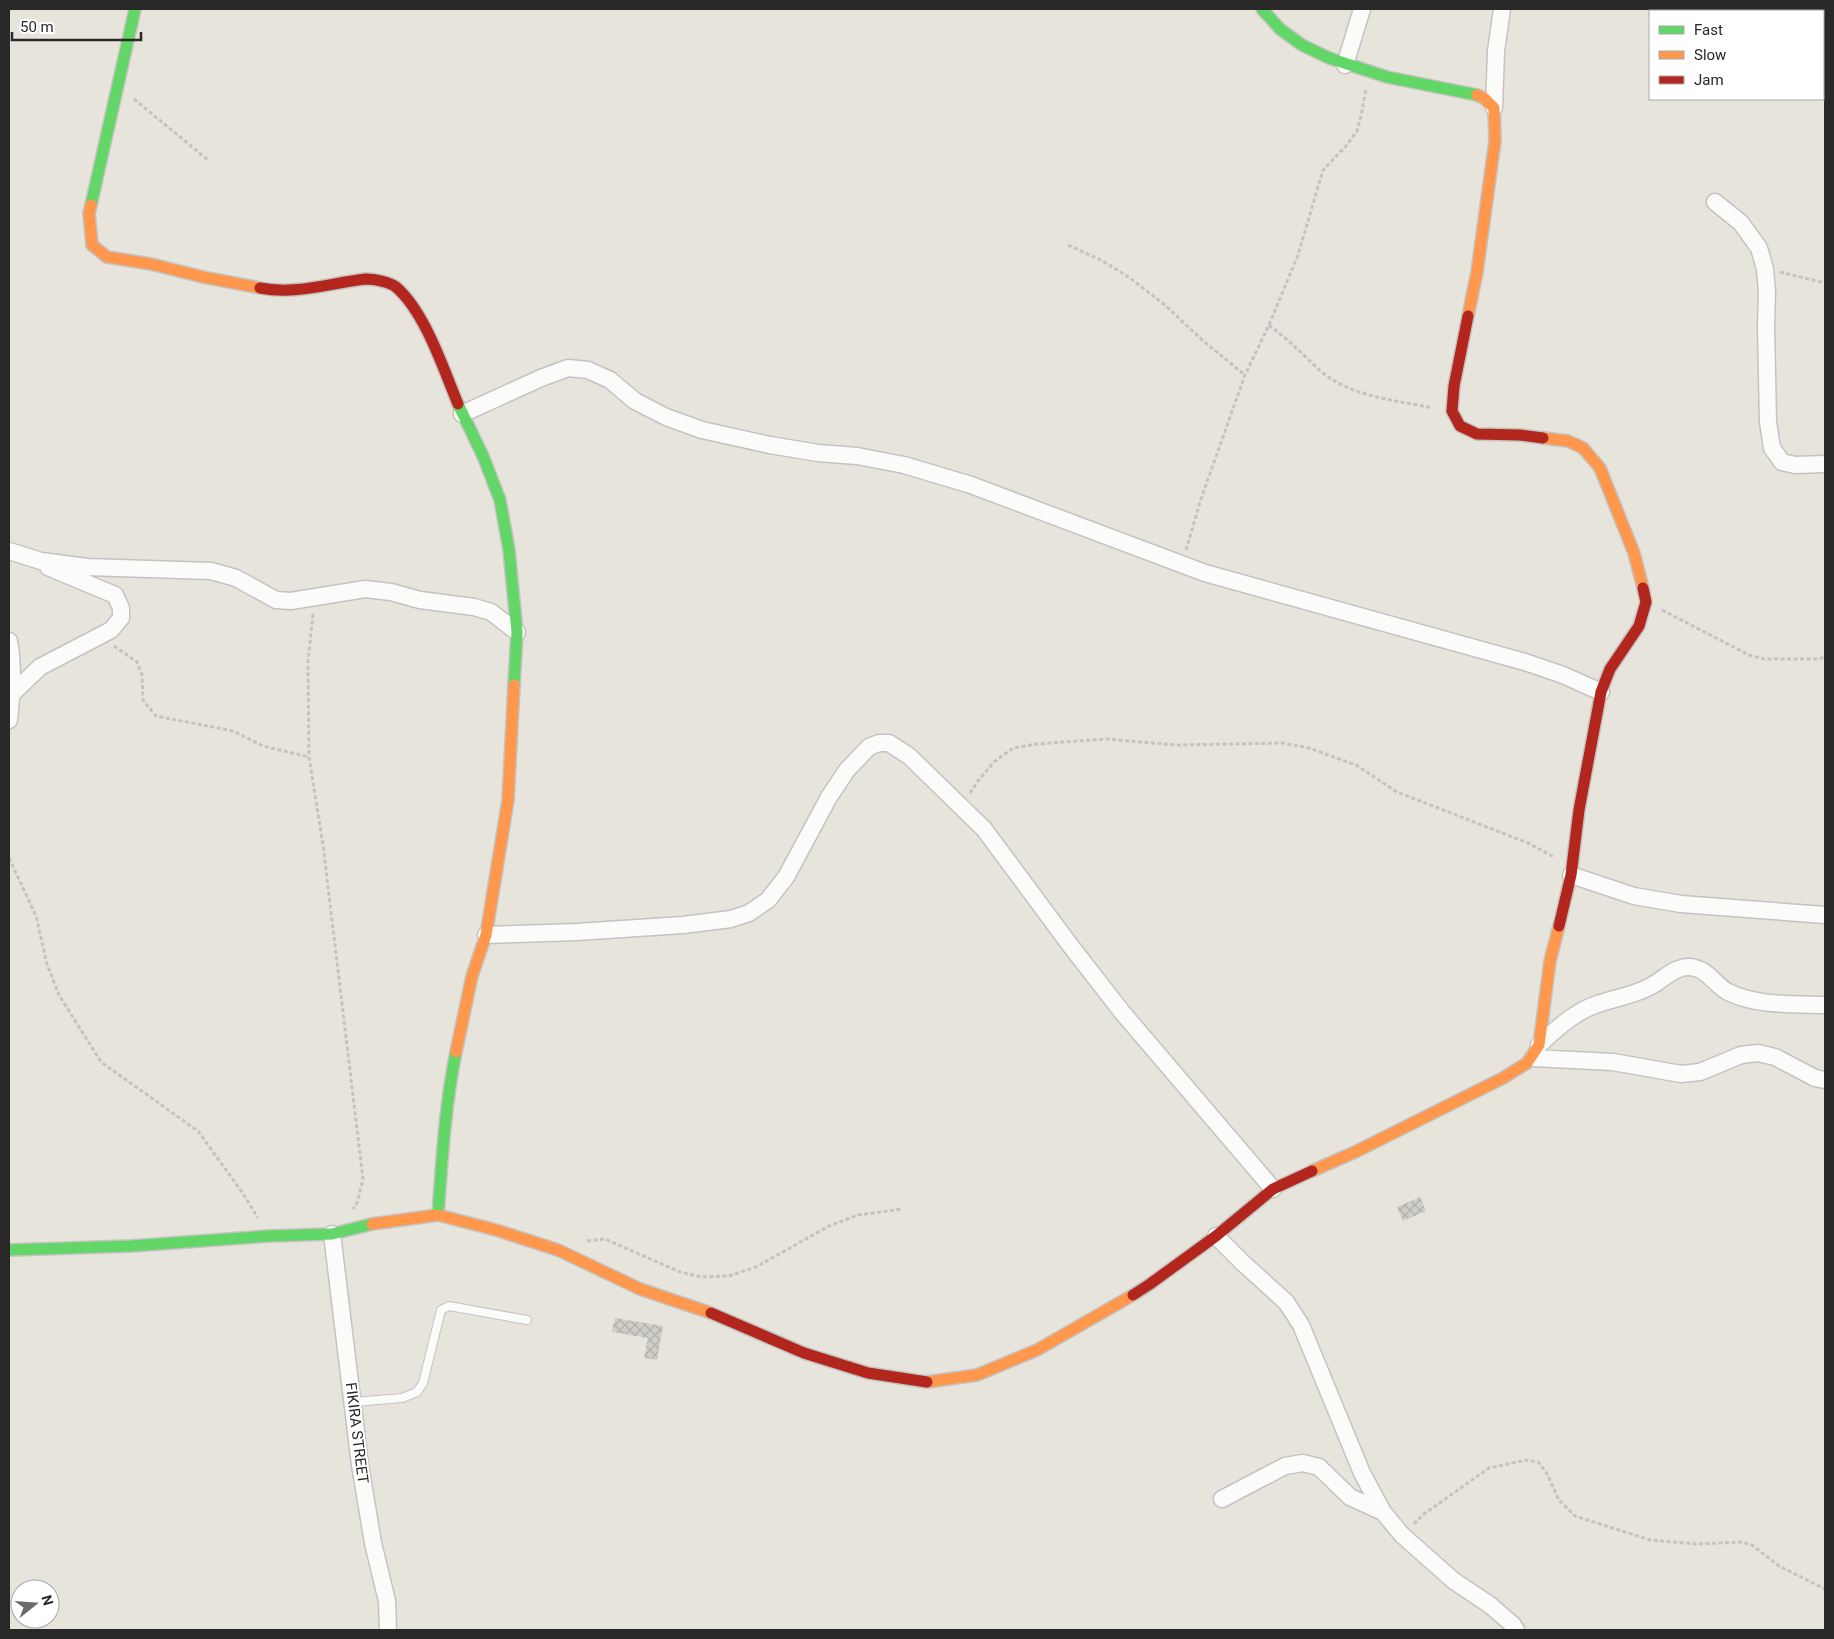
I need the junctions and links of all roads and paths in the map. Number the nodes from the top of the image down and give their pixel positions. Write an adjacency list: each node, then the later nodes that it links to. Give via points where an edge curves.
1 (135, 9): 7 (street)
2 (1362, 9): 5 (street)
3 (1502, 9): 8 (street, via 1496,51)
4 (1269, 13): 5 (street, via 1301,44)
5 (1345, 65): 6 (street)
6 (1368, 72): 8 (street, via 1472,92); 14 (path, via 1357,131 1323,170 1298,255)
7 (117, 92): 9 (path, via 136,100); 17 (street, via 89,213 92,245 106,257 263,289 295,291 369,279 394,284 413,306)
8 (1494, 108): 16 (street, via 1495,141 1477,272 1454,386)
9 (208, 160)
10 (1715, 202): 12 (street, via 1741,223 1759,248)
11 (1068, 246): 15 (path, via 1103,261 1130,278 1165,304)
12 (1765, 269): 13 (path); 18 (street, via 1768,292 1768,422 1772,448 1782,462)
13 (1825, 283)
14 (1269, 325): 15 (path); 16 (path, via 1318,370 1346,387 1370,396)
15 (1245, 375): 21 (path, via 1201,499)
16 (1452, 412): 23 (street, via 1460,426 1477,434 1539,437 1568,441 1583,448 1600,468 1634,553)
17 (462, 414): 21 (street, via 568,368 588,370 610,380 635,401 702,430 770,445 904,465 971,485); 24 (street, via 500,500 509,550)
18 (1825, 464)
19 (9, 551): 20 (street)
20 (41, 561): 22 (street, via 86,567 211,571 236,578 276,600); 25 (street, via 45,566 115,595 121,608 121,618 111,630)
21 (1182, 564): 28 (street, via 1525,662)
22 (315, 598): 24 (street, via 365,589 390,592 491,612); 31 (path, via 308,662)
23 (1646, 602): 27 (path, via 1749,655 1764,658); 28 (street, via 1639,626 1610,669)
24 (517, 632): 36 (street, via 508,800)
25 (98, 637): 29 (street, via 40,667); 31 (path, via 137,662 142,675 143,700 156,716 233,731 263,746)
26 (9, 641): 29 (street)
27 (1825, 657)
28 (1601, 692): 34 (street, via 1580,801)
29 (12, 693): 30 (street)
30 (9, 720)
31 (309, 757): 42 (path, via 323,845 363,1179 357,1203)
32 (962, 806): 34 (path, via 994,762 1013,748 1106,739 1177,745 1282,743 1309,748 1356,765 1397,792 1528,843 1553,857); 36 (street, via 909,756 889,743 879,743 870,747 846,770 786,877 768,900 749,913 731,919 683,925); 40 (street, via 984,829 1122,1012)
33 (9, 858): 45 (path, via 36,916 47,964 59,995 101,1062 198,1131)
34 (1571, 875): 35 (street, via 1634,896 1681,904); 38 (street, via 1550,960)
35 (1825, 915)
36 (486, 935): 43 (street, via 472,976 450,1080)
37 (1825, 1005): 38 (street, via 1742,998 1726,991 1704,972 1694,967 1681,967 1651,987 1577,1013)
38 (1536, 1051): 39 (street, via 1680,1074 1700,1072 1742,1055 1758,1053 1775,1057); 40 (street, via 1517,1071)
39 (1825, 1080)
40 (1273, 1189): 46 (street)
41 (902, 1209): 48 (path, via 858,1215 828,1226 756,1267 729,1276 702,1277 680,1272 605,1239 572,1243)
42 (351, 1211)
43 (438, 1215): 44 (street, via 378,1223); 48 (street)
44 (332, 1234): 45 (street); 50 (street, FIKIRA STREET)
45 (269, 1236): 47 (street, via 131,1246)
46 (1216, 1236): 48 (street, via 1150,1284 1037,1350 978,1375 924,1383 868,1373 804,1353 727,1319 640,1289); 52 (street, via 1286,1302 1301,1325 1362,1473)
47 (9, 1250)
48 (558, 1250)
49 (527, 1320): 50 (lane, via 449,1306 441,1310 418,1392 402,1398)
50 (354, 1402): 55 (street, FIKIRA STREET, via 360,1465 387,1602)
51 (1222, 1499): 52 (street, via 1285,1466 1303,1463 1319,1467 1350,1497)
52 (1383, 1512): 53 (street)
53 (1402, 1535): 54 (path, via 1424,1514 1489,1468 1526,1460 1538,1462 1559,1500 1575,1516 1650,1540 1696,1544 1742,1542); 56 (street, via 1454,1581 1490,1604)
54 (1825, 1589)
55 (388, 1630)
56 (1516, 1630)

